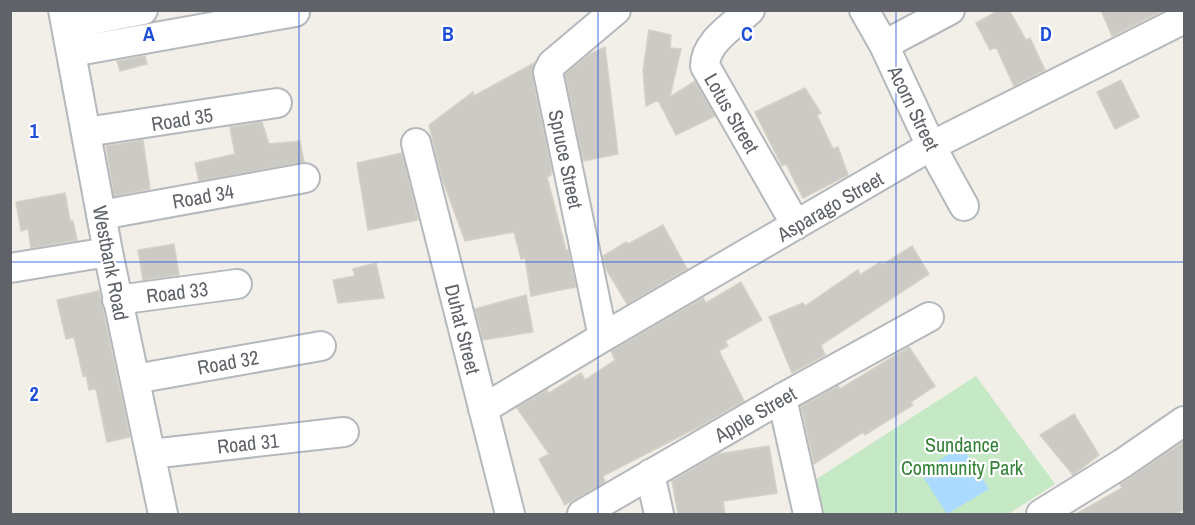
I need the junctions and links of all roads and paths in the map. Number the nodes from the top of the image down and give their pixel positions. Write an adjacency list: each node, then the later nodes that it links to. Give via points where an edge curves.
1 (143, 10): 8 (street)
2 (616, 10): 23 (street, Spruce Street, via 552,64 548,72)
3 (750, 10): 17 (street, Lotus Street, via 710,47 705,66)
4 (864, 10): 9 (street, Acorn Street)
5 (950, 10): 9 (street)
6 (295, 12): 8 (street)
7 (1185, 19): 13 (street, Asparago Street)
8 (67, 29): 11 (street, Westbank Road)
9 (884, 45): 13 (street, Acorn Street)
10 (277, 103): 11 (street, Road 35)
11 (86, 132): 16 (street, Westbank Road)
12 (416, 143): 27 (street, Duhat Street)
13 (932, 147): 15 (street, Acorn Street); 17 (street, Asparago Street)
14 (305, 178): 16 (street, Road 34)
15 (964, 206)
16 (101, 215): 18 (street, Westbank Road)
17 (796, 225): 23 (street, Asparago Street)
18 (108, 252): 19 (street); 21 (street, Westbank Road)
19 (10, 268)
20 (237, 284): 21 (street, Road 33)
21 (117, 300): 25 (street, Westbank Road)
22 (929, 317): 26 (street, Apple Street)
23 (603, 337): 27 (street, Asparago Street)
24 (321, 346): 25 (street, Road 32)
25 (135, 379): 30 (street, Westbank Road)
26 (782, 399): 31 (street, Apple Street); 36 (street)
27 (483, 409): 33 (street, Duhat Street)
28 (1185, 421): 37 (street)
29 (344, 432): 30 (street, Road 31)
30 (152, 454): 32 (street, Westbank Road)
31 (650, 474): 34 (street, Apple Street); 35 (street)
32 (163, 514)
33 (510, 514)
34 (582, 514)
35 (659, 514)
36 (808, 514)
37 (1041, 514)

